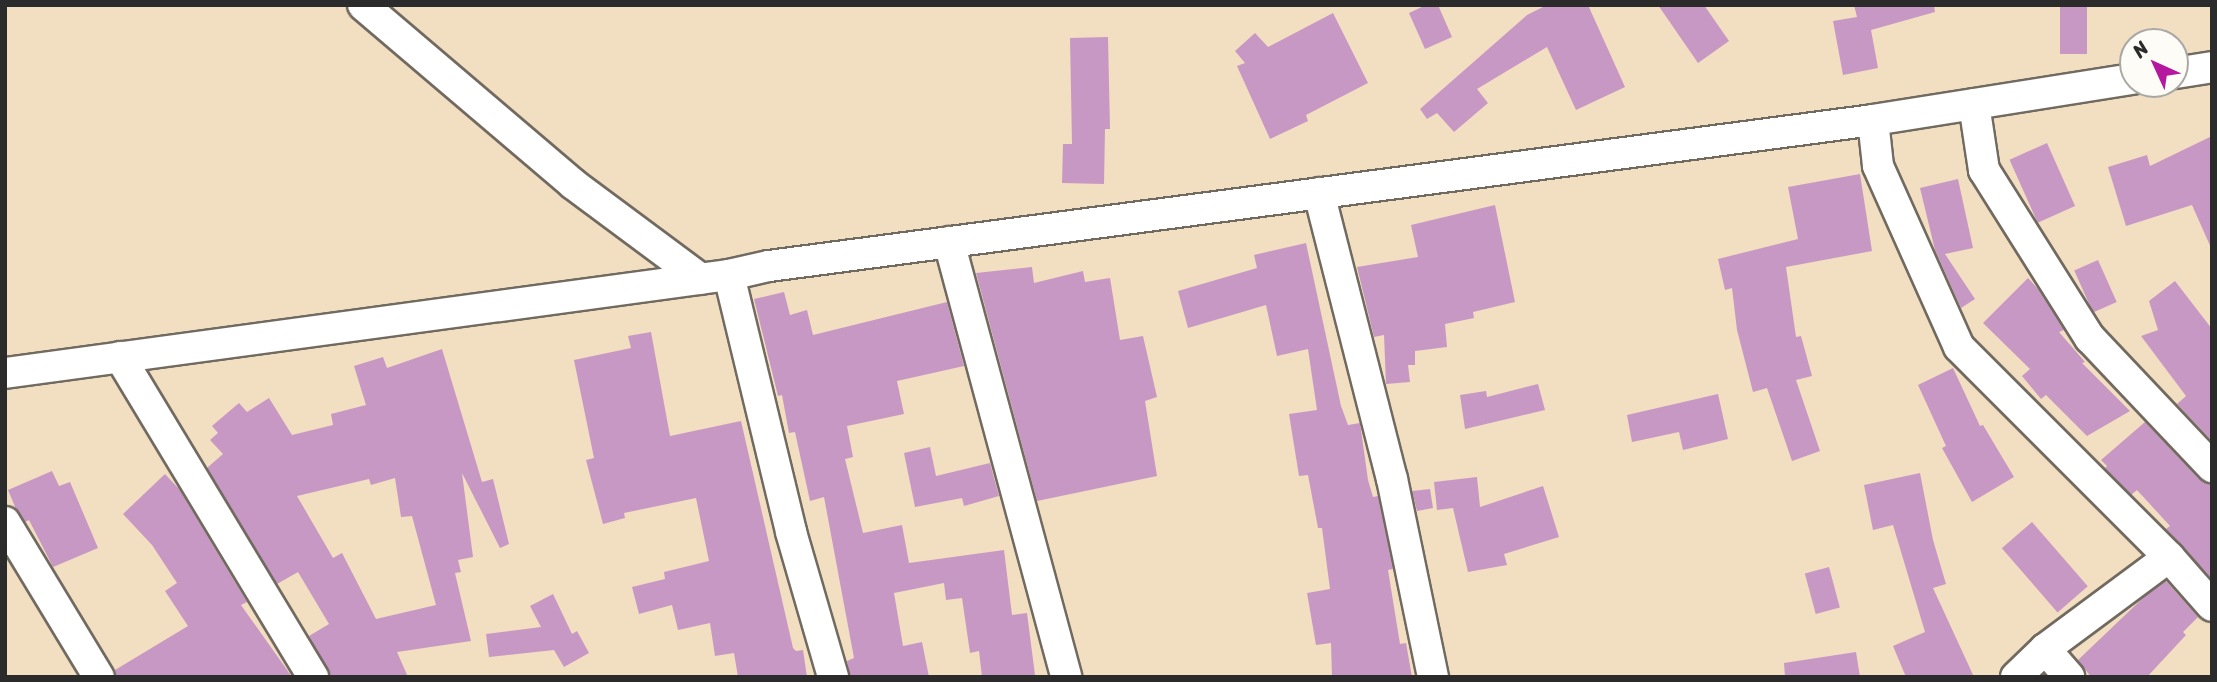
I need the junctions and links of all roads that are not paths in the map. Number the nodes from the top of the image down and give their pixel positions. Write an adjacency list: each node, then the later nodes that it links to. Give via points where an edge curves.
1 (363, 5): 9 (street, via 573,184)
2 (2212, 67): 3 (street)
3 (2189, 71)
4 (2119, 81): 5 (street)
5 (1974, 104): 6 (street); 12 (street, via 1984,170 2090,338)
6 (1873, 120): 7 (street); 14 (street, via 1878,166 1959,347)
7 (1319, 193): 8 (street); 21 (street, via 1392,479)
8 (949, 242): 9 (street); 20 (street)
9 (715, 277): 10 (street); 19 (street)
10 (120, 357): 11 (street); 18 (street)
11 (5, 373)
12 (2212, 467)
13 (5, 522): 17 (street)
14 (2169, 557): 15 (street); 16 (street)
15 (2212, 606)
16 (2045, 649): 22 (street); 23 (street)
17 (99, 677)
18 (313, 677)
19 (833, 677)
20 (1066, 677)
21 (1433, 677)
22 (2016, 677)
23 (2069, 677)

